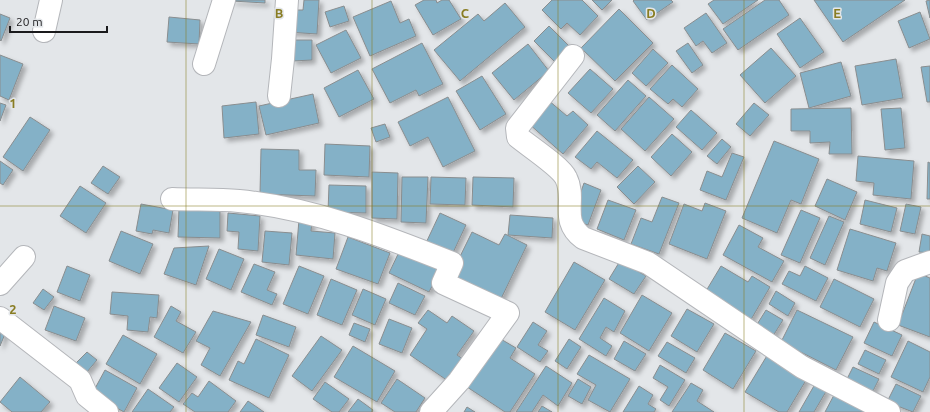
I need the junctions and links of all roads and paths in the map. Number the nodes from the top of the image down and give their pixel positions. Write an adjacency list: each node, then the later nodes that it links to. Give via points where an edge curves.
1 (51, 0): 4 (street)
2 (224, 0): 6 (street)
3 (287, 0): 7 (street)
4 (44, 31)
5 (573, 56): 16 (street, via 517,128 518,137 566,177 569,190 569,220 576,233 582,238 648,263 802,366)
6 (204, 64)
7 (279, 96)
8 (172, 199): 15 (street, via 240,201 329,218 393,239 452,263 442,283 508,313 459,381)
9 (24, 257): 11 (street)
10 (930, 262): 13 (street, via 905,271 897,283)
11 (0, 284)
12 (0, 318): 14 (street, via 80,380 87,396)
13 (889, 320)
14 (107, 412)
15 (431, 412)
16 (889, 412)

